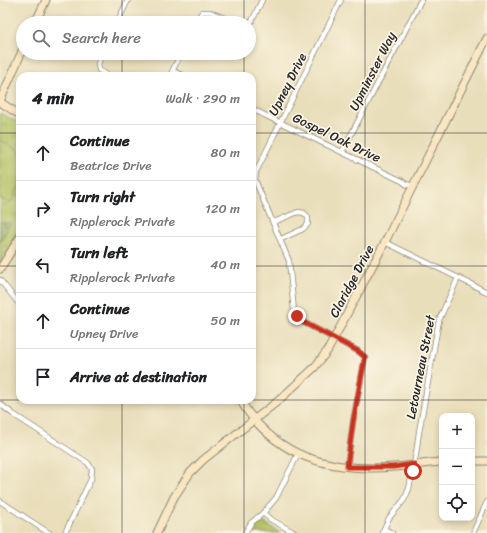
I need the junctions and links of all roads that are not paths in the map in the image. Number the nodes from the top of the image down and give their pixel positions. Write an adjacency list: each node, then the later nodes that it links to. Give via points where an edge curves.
1 (46, 0): 6 (street)
2 (128, 0): 7 (street)
3 (262, 0): 10 (street)
4 (341, 0): 20 (street, Upney Drive)
5 (421, 0): 21 (street, Upminster Way)
6 (38, 16)
7 (120, 16)
8 (199, 16): 9 (street, via 202,12 210,12)
9 (219, 16)
10 (254, 16)
11 (487, 38): 22 (street, Claridge Drive)
12 (18, 60): 17 (street)
13 (99, 60): 16 (street, via 99,70)
14 (178, 60): 15 (street)
15 (173, 71)
16 (102, 72)
17 (0, 101): 18 (street)
18 (16, 111)
19 (256, 111): 20 (street, Gospel Oak Drive)
20 (280, 122): 21 (street, Gospel Oak Drive); 23 (street, Upney Drive, via 256,172 256,180)
21 (342, 152): 22 (street, Gospel Oak Drive)
22 (413, 186): 25 (street, Claridge Drive)
23 (274, 222): 24 (street, Upney Drive); 24 (street, via 298,212 308,217 308,224 303,230)
24 (281, 239): 32 (street, Upney Drive, via 290,261 294,311 299,320)
25 (385, 242): 28 (street); 32 (street, Claridge Drive)
26 (16, 243): 27 (street)
27 (0, 269)
28 (458, 278): 30 (street); 40 (street, Letourneau Street, via 438,320)
29 (0, 280): 31 (street)
30 (487, 292)
31 (16, 300)
32 (335, 338): 35 (street, Claridge Drive, via 314,368); 41 (street, Upney Drive, via 365,357)
33 (0, 404): 47 (street, via 88,463 92,469 91,479)
34 (243, 404): 35 (street)
35 (255, 420): 36 (street, via 272,437); 48 (street, Claridge Drive, via 190,473)
36 (298, 454): 41 (street, via 323,463); 44 (street, via 279,494)
37 (475, 461): 38 (street)
38 (487, 461)
39 (439, 462): 40 (street)
40 (414, 464): 41 (street, via 393,467); 45 (street, Letourneau Street, via 404,500 389,518)
41 (347, 467)
42 (0, 501): 46 (street)
43 (487, 502): 52 (street)
44 (263, 513): 49 (street, via 251,523); 50 (street)
45 (383, 531): 51 (street)
46 (49, 533)
47 (65, 533)
48 (157, 533)
49 (245, 533)
50 (295, 533)
51 (392, 533)
52 (473, 533)

